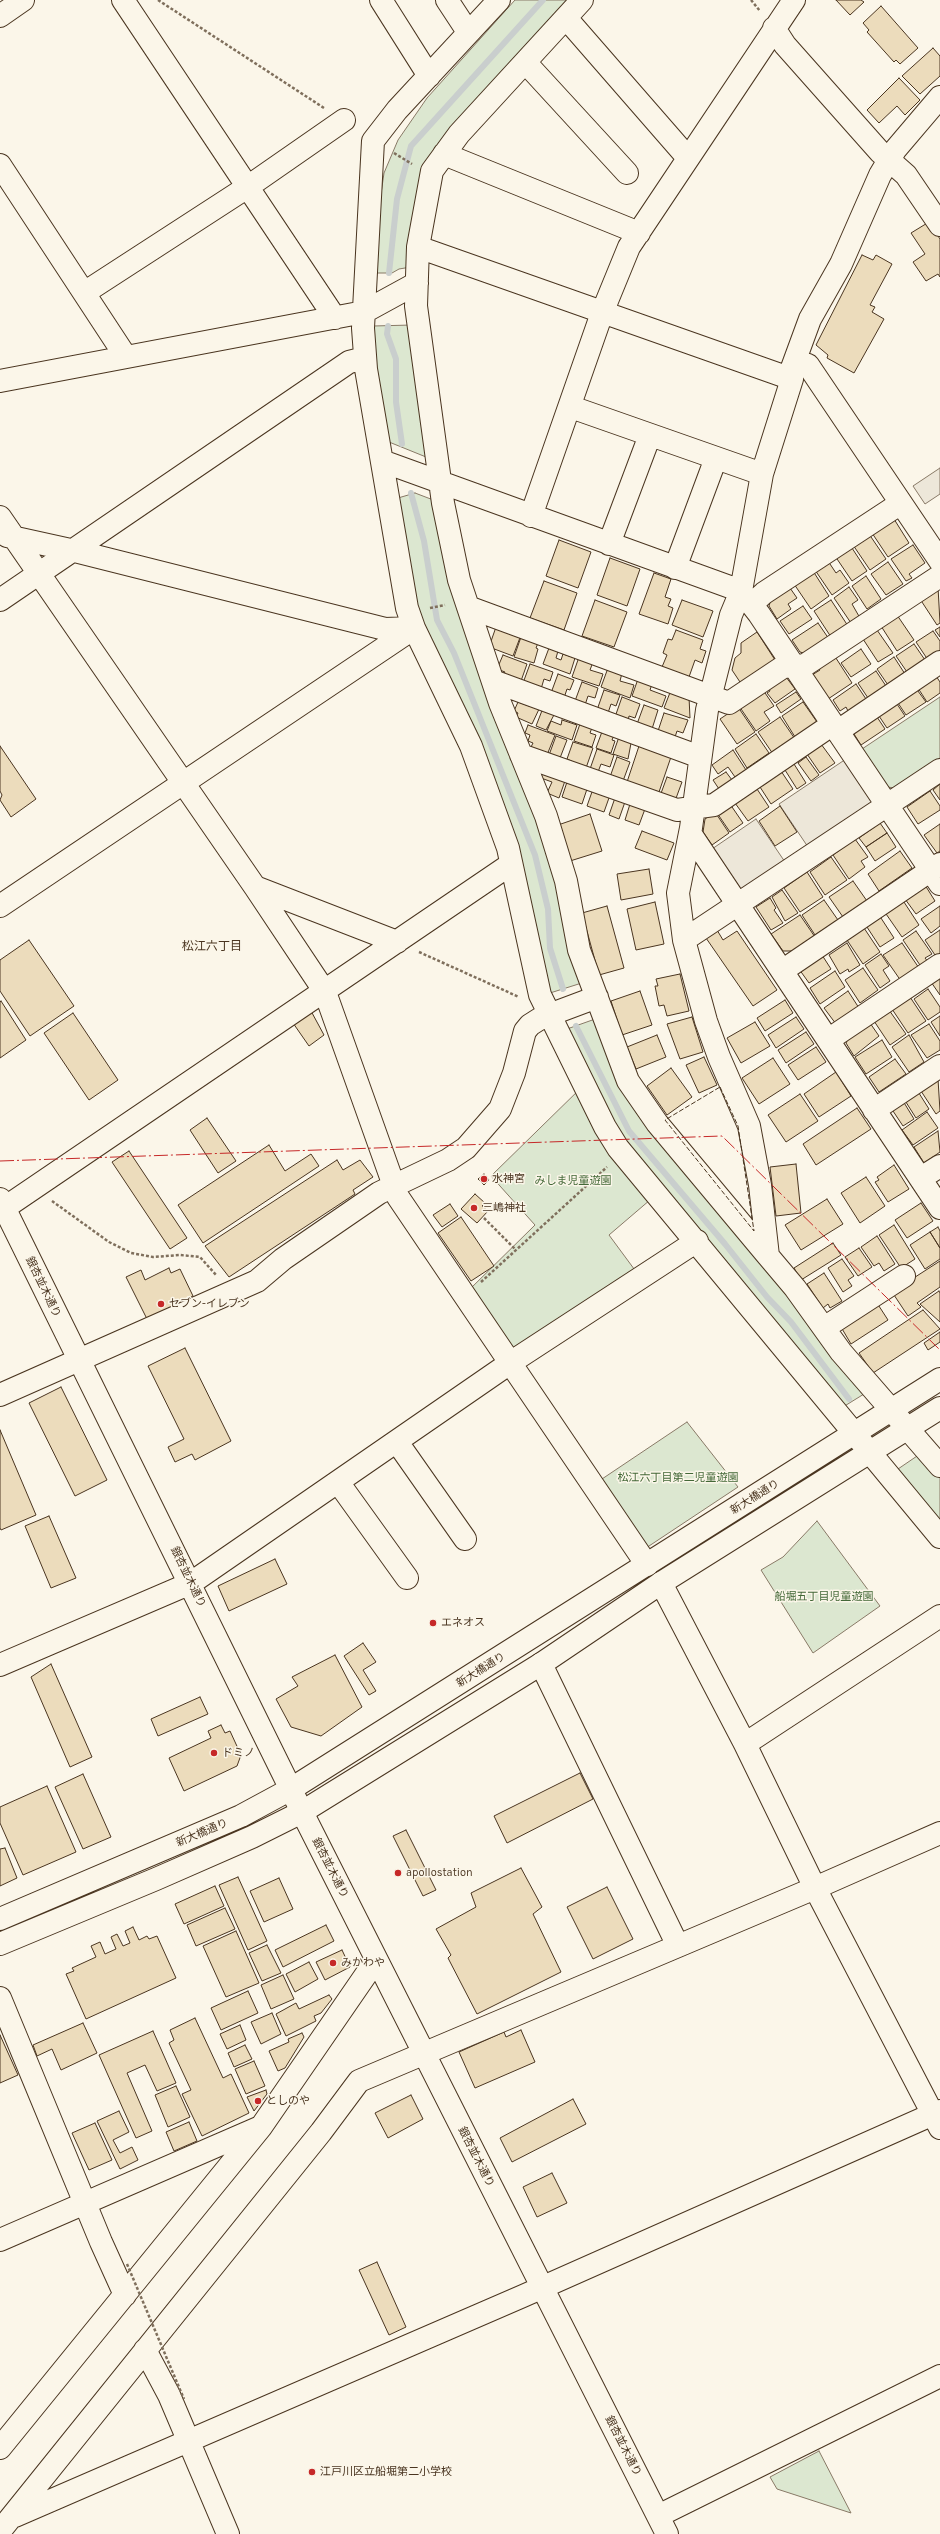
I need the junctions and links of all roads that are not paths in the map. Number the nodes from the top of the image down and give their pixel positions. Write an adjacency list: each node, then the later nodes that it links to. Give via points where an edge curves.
1 (23, 0): 8 (street)
2 (123, 0): 21 (street)
3 (381, 0): 13 (street)
4 (447, 0): 11 (street)
5 (499, 0): 11 (street)
6 (582, 0): 9 (street)
7 (794, 0): 10 (street)
8 (0, 16)
9 (566, 18): 12 (street); 17 (street)
10 (774, 28): 17 (street); 18 (street, via 785,46)
11 (468, 32): 13 (street)
12 (525, 62): 16 (street); 20 (street)
13 (428, 76): 27 (street, via 373,141)
14 (939, 100): 18 (street)
15 (344, 120): 21 (street)
16 (444, 154): 23 (street); 24 (street, via 432,171)
17 (688, 158): 23 (street)
18 (889, 160): 22 (street, via 906,175); 32 (street, via 841,264 810,319)
19 (0, 165): 26 (street)
20 (627, 173)
21 (249, 186): 26 (street); 29 (street)
22 (940, 225)
23 (639, 233): 28 (street, via 629,247)
24 (418, 247): 25 (street); 28 (street)
25 (417, 283): 27 (street); 39 (street, via 416,306)
26 (84, 293): 30 (street)
27 (364, 312): 29 (street); 31 (street)
28 (602, 313): 32 (street); 34 (street)
29 (335, 318): 30 (street)
30 (126, 357): 33 (street)
31 (365, 358): 37 (street); 45 (street, via 349,362)
32 (794, 370): 38 (street); 40 (street, via 808,366)
33 (0, 381)
34 (571, 407): 35 (street); 41 (street)
35 (650, 435): 36 (street); 44 (street)
36 (716, 458): 38 (street); 47 (street)
37 (382, 461): 39 (street); 53 (street, via 407,608)
38 (762, 474): 50 (street)
39 (440, 482): 41 (street); 52 (street, via 458,580)
40 (901, 503): 46 (street); 50 (street, via 764,593)
41 (531, 516): 44 (street)
42 (0, 517): 43 (street)
43 (7, 536): 45 (street); 48 (street)
44 (609, 544): 47 (street)
45 (75, 550): 48 (street); 53 (street, via 385,629)
46 (940, 561)
47 (675, 568): 50 (street)
48 (40, 573): 51 (street); 62 (street)
49 (940, 576): 55 (street, via 805,665)
50 (746, 597): 55 (street); 57 (street, via 731,615)
51 (0, 600)
52 (458, 606): 56 (street); 57 (street)
53 (414, 628): 62 (street); 66 (street, via 471,746)
54 (940, 662): 58 (street)
55 (794, 666): 57 (street, via 783,667 729,703); 58 (street)
56 (493, 681): 59 (street); 60 (street)
57 (710, 696): 60 (street)
58 (835, 728): 63 (street); 64 (street, via 714,805)
59 (521, 755): 64 (street, via 677,810); 76 (street, via 546,816 566,881 580,950)
60 (700, 757): 64 (street)
61 (940, 770): 63 (street)
62 (182, 782): 68 (street); 69 (street)
63 (888, 806): 67 (street); 70 (street)
64 (693, 807): 65 (street)
65 (690, 834): 70 (street); 71 (street, via 678,893)
66 (512, 864): 72 (street); 77 (street, via 534,975)
67 (937, 873): 74 (street)
68 (255, 887): 72 (street); 75 (street)
69 (0, 906)
70 (738, 906): 71 (street); 74 (street)
71 (684, 940): 87 (street, via 706,1021 749,1126 760,1185)
72 (397, 942): 75 (street)
73 (940, 965): 78 (street)
74 (782, 971): 78 (street)
75 (325, 992): 83 (street); 84 (street, via 31,1192)
76 (597, 997): 77 (street); 87 (street, via 634,1092 749,1236)
77 (549, 1014): 83 (street, via 525,1031 514,1072 500,1109 466,1148 448,1160); 86 (street, via 605,1127 622,1153)
78 (828, 1040): 80 (street)
79 (940, 1066): 80 (street)
80 (874, 1110): 82 (street)
81 (940, 1166): 82 (street)
82 (921, 1178): 85 (street)
83 (395, 1186): 90 (street, via 379,1193 283,1259 257,1281); 91 (street, via 398,1197)
84 (2, 1206): 90 (street, 銀杏並木通り)
85 (940, 1208)
86 (697, 1241): 91 (street); 97 (street)
87 (768, 1256): 89 (street)
88 (904, 1276): 89 (street)
89 (824, 1328): 95 (street, via 841,1352)
90 (79, 1361): 93 (street); 106 (street, 銀杏並木通り)
91 (510, 1364): 98 (street); 104 (street)
92 (940, 1379): 95 (street, 新大橋通り)
93 (0, 1395)
94 (940, 1408): 96 (street)
95 (891, 1410): 96 (street); 97 (street, 新大橋通り)
96 (907, 1429): 99 (street); 100 (street)
97 (854, 1434): 99 (street); 104 (street, 新大橋通り)
98 (397, 1442): 101 (street); 103 (street)
99 (870, 1453): 102 (street); 107 (street)
100 (940, 1466)
101 (338, 1482): 105 (street); 106 (street)
102 (940, 1537)
103 (465, 1539)
104 (647, 1565): 112 (street, 新大橋通り)
105 (407, 1578)
106 (191, 1583): 110 (street); 112 (street, 銀杏並木通り)
107 (662, 1583): 109 (street); 111 (street)
108 (940, 1616): 111 (street)
109 (541, 1664): 113 (street); 118 (street)
110 (0, 1665)
111 (745, 1744): 115 (street)
112 (291, 1789): 113 (street, 銀杏並木通り); 116 (street, 新大橋通り, via 241,1816)
113 (302, 1812): 117 (street, via 190,1864); 119 (street, 銀杏並木通り)
114 (940, 1833): 115 (street)
115 (815, 1888): 118 (street); 122 (street)
116 (0, 1919)
117 (0, 1944)
118 (678, 1946): 121 (street)
119 (376, 1960): 121 (street, 銀杏並木通り); 123 (street)
120 (0, 1998): 124 (street)
121 (423, 2053): 126 (street, 銀杏並木通り); 128 (street, via 359,2081 321,2132)
122 (938, 2118): 126 (street)
123 (261, 2127): 124 (street); 127 (street)
124 (86, 2202): 125 (street); 127 (street, via 101,2242)
125 (0, 2240)
126 (542, 2288): 130 (street); 133 (street, 銀杏並木通り)
127 (126, 2295): 131 (street)
128 (145, 2350): 130 (street, via 169,2395); 132 (street)
129 (940, 2376): 133 (street)
130 (189, 2442): 132 (street); 134 (street)
131 (1, 2443)
132 (6, 2525)
133 (663, 2525)
134 (228, 2534)

